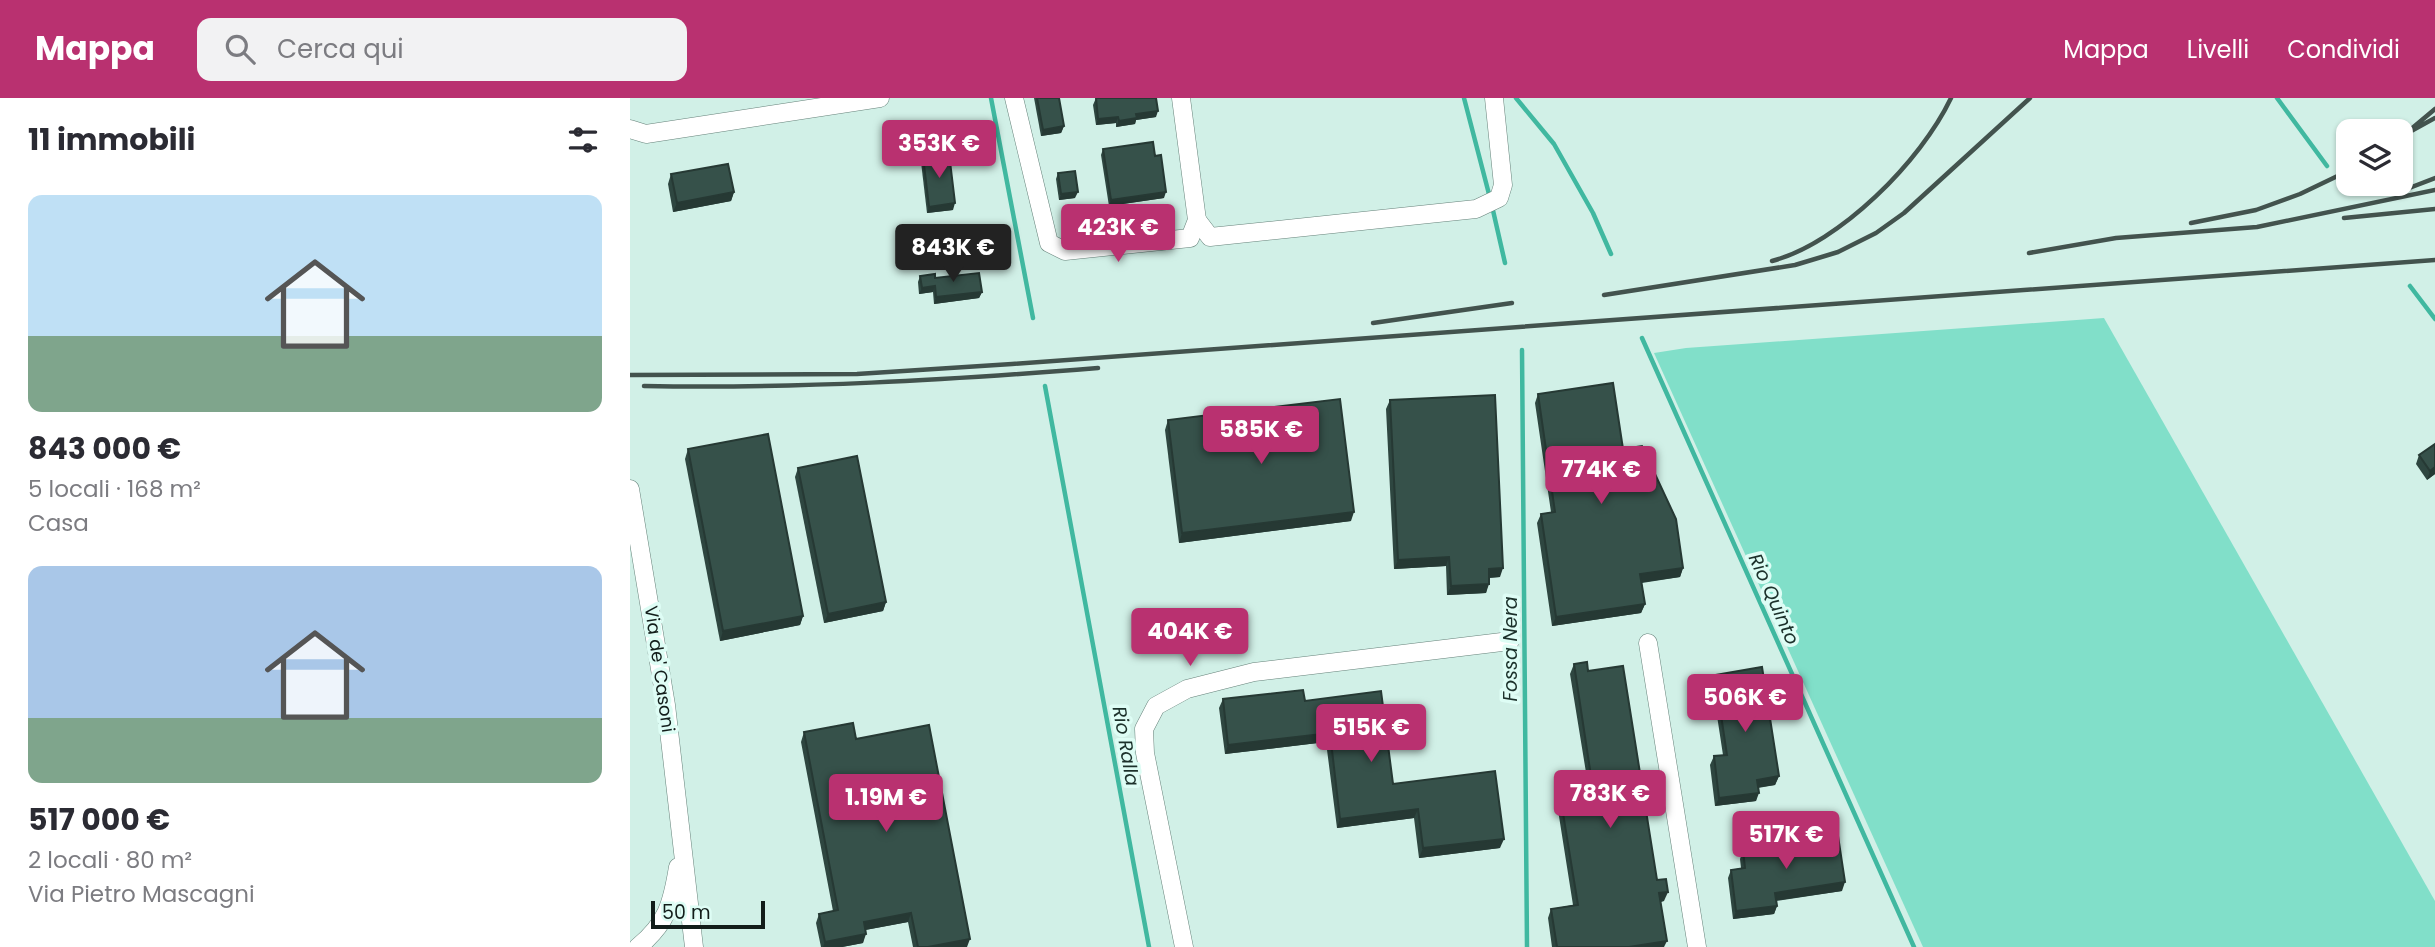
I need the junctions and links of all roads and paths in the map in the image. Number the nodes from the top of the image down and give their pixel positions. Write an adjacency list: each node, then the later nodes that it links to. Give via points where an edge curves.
1 (880, 98): 5 (street, via 646,134)
2 (1014, 98): 6 (street, via 1049,243 1065,251 1191,238)
3 (1181, 98): 6 (street)
4 (1494, 98): 6 (street, via 1503,185 1491,202 1476,209 1210,237)
5 (630, 129)
6 (1197, 220)
7 (630, 489): 10 (street, Via de' Casoni, via 666,705)
8 (1510, 641): 13 (street, via 1254,671 1187,689 1156,706 1144,729 1144,752)
9 (1648, 643): 14 (street)
10 (681, 850): 11 (street, Via de' Casoni, via 668,910 662,923); 12 (street, Via de' Casoni)
11 (638, 947)
12 (694, 947)
13 (1184, 947)
14 (1698, 947)

